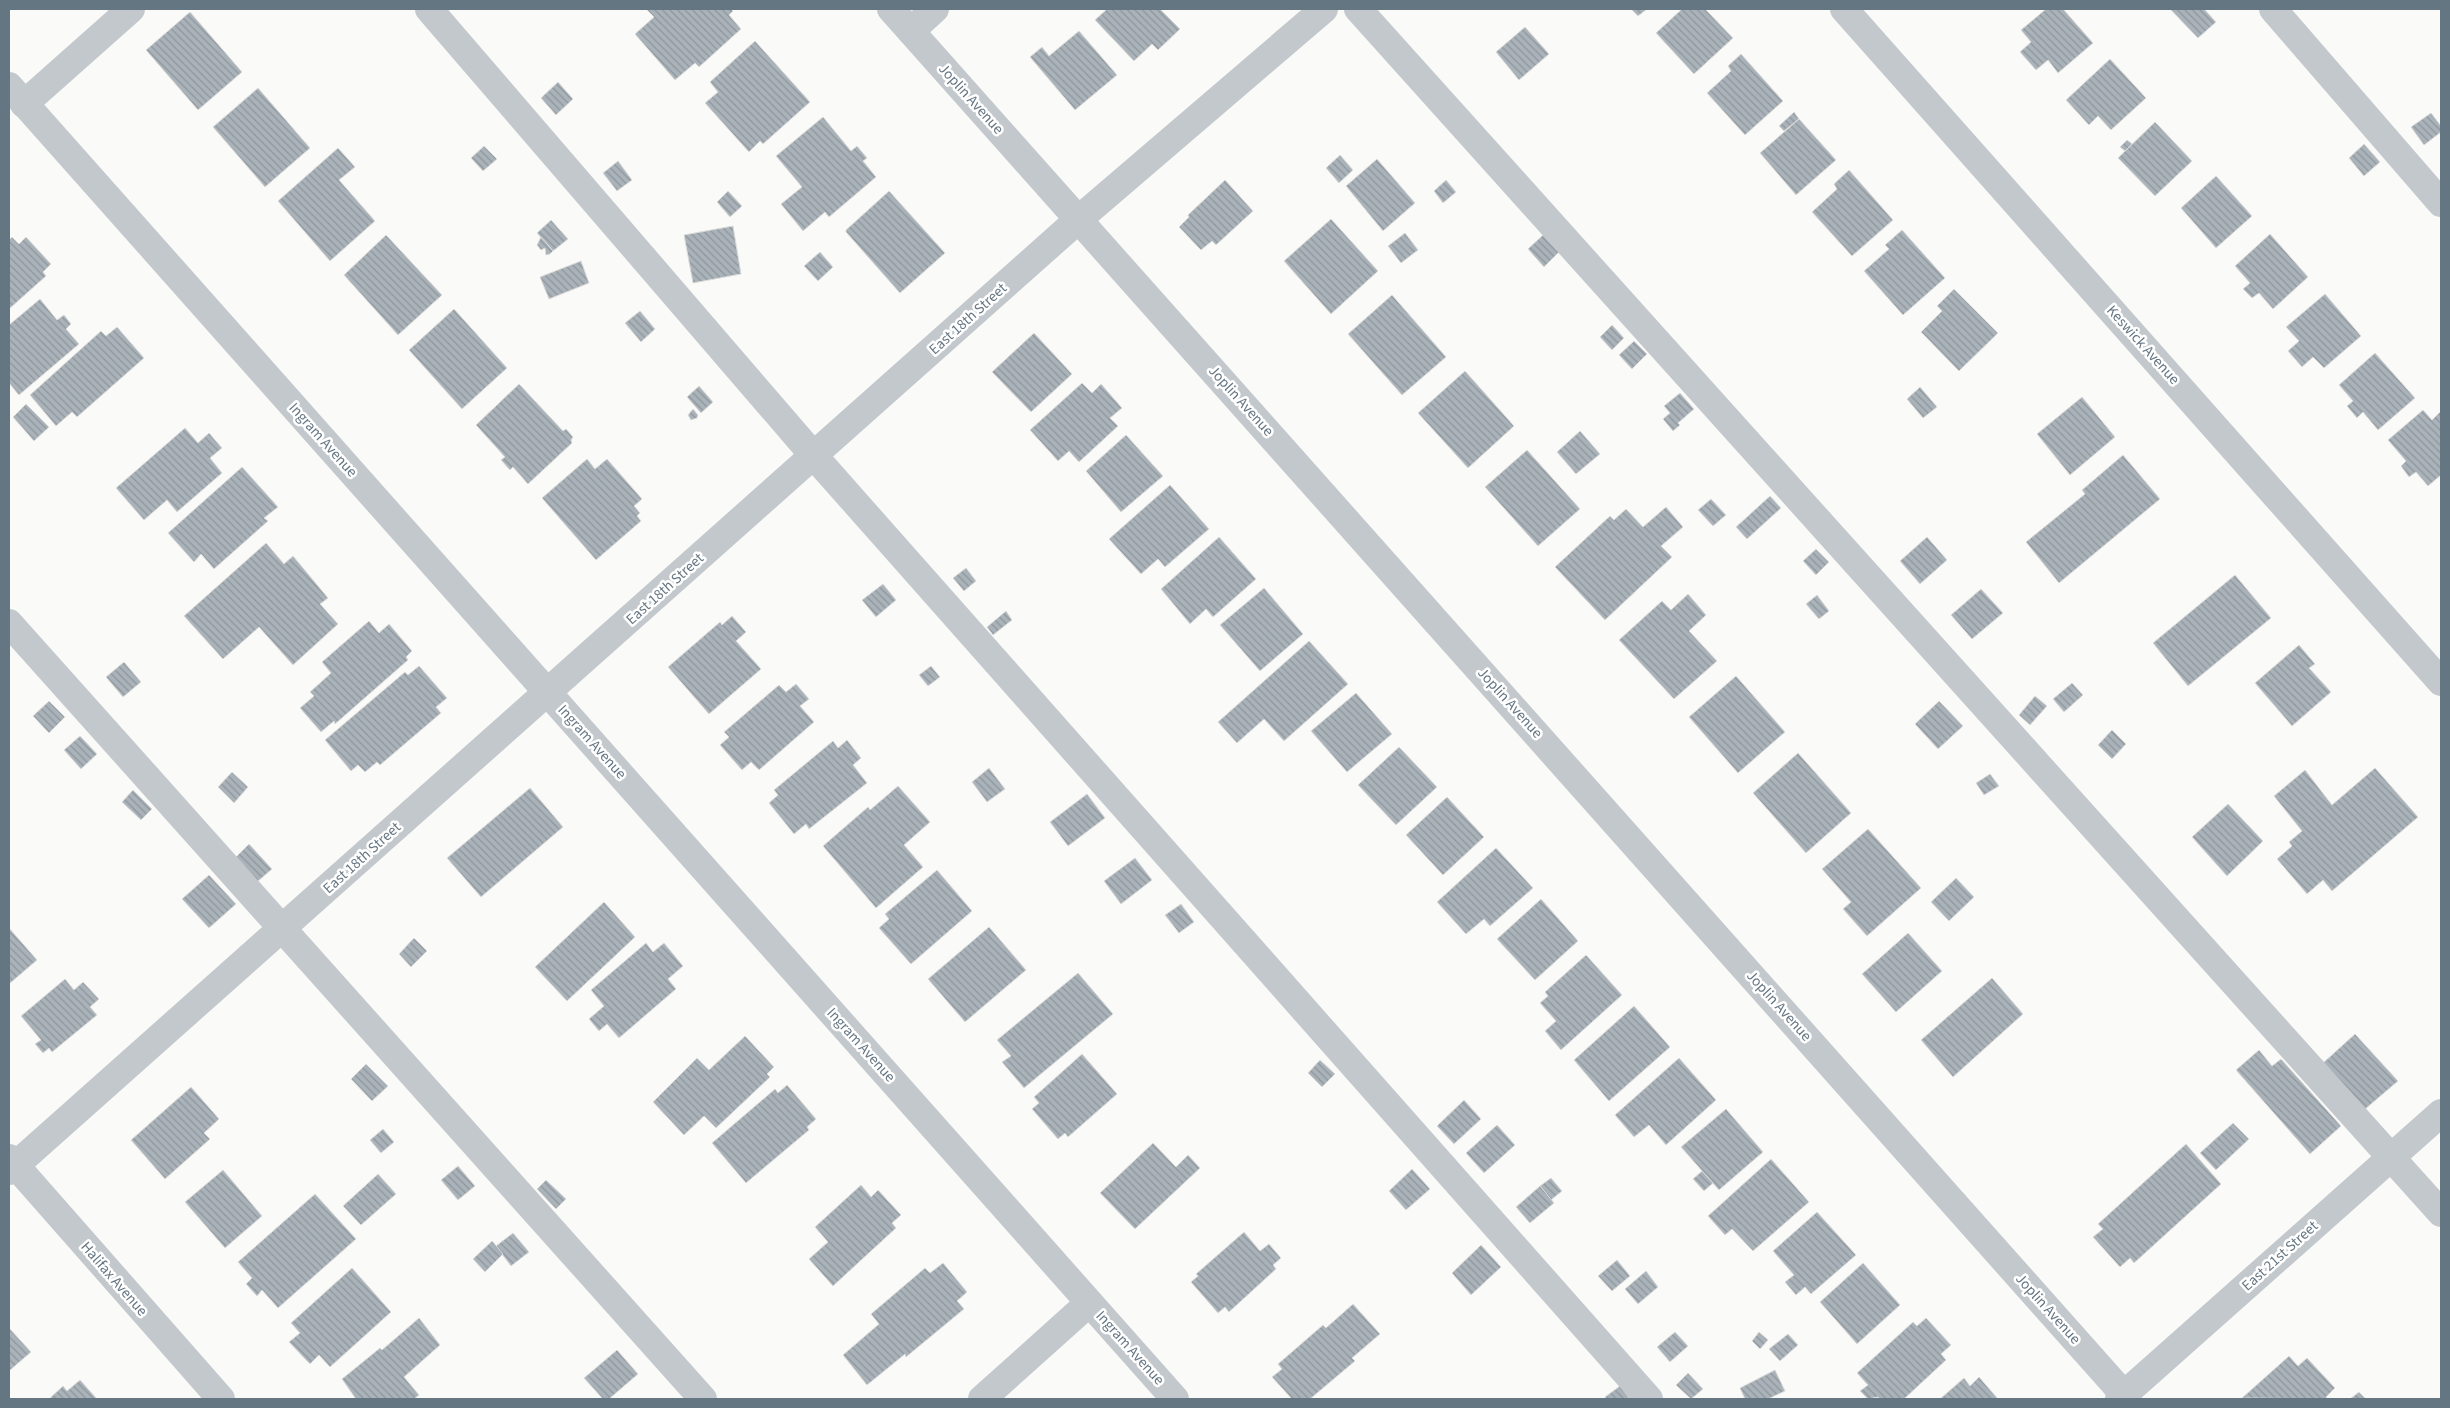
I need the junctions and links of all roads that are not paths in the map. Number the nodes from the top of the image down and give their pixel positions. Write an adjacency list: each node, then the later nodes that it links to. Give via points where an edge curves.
1 (131, 9): 10 (street)
2 (429, 9): 13 (street)
3 (891, 9): 9 (street, Joplin Avenue)
4 (935, 9): 9 (street)
5 (1324, 9): 12 (street, East 18th Street)
6 (1358, 9): 19 (street)
7 (1844, 9): 15 (street, Keswick Avenue)
8 (2273, 9): 11 (street)
9 (911, 31): 12 (street, Joplin Avenue)
10 (16, 95): 16 (street, Ingram Avenue)
11 (2441, 203)
12 (1079, 219): 13 (street, East 18th Street); 23 (street, Joplin Avenue)
13 (814, 456): 16 (street, East 18th Street); 28 (street)
14 (9, 623): 17 (street)
15 (2441, 682)
16 (548, 693): 17 (street, East 18th Street); 22 (street, Ingram Avenue)
17 (281, 930): 20 (street, East 18th Street); 25 (street)
18 (2441, 1113): 19 (street, East 21st Street)
19 (2391, 1157): 21 (street); 23 (street, East 21st Street)
20 (11, 1165): 24 (street, Halifax Avenue)
21 (2441, 1213)
22 (1090, 1303): 26 (street); 27 (street, Ingram Avenue)
23 (2124, 1398)
24 (220, 1399)
25 (703, 1399)
26 (982, 1399)
27 (1175, 1399)
28 (1649, 1399)

